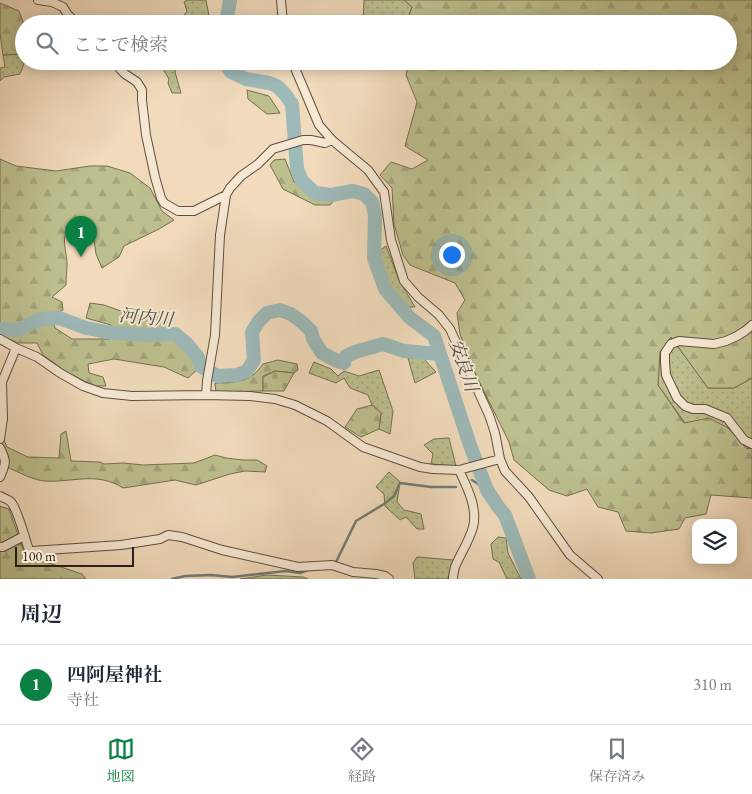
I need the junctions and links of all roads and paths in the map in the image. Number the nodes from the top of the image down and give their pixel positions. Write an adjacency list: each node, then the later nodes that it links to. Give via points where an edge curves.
1 (38, 0): 3 (street, via 63,7)
2 (281, 0): 4 (street)
3 (68, 15)
4 (282, 15)
5 (121, 70): 8 (street, via 142,90 146,135 164,203 178,211 194,211)
6 (296, 70): 7 (street, via 319,125)
7 (332, 140): 8 (street, via 325,143 303,140 272,149 241,176); 16 (street, via 368,170 384,192 391,240 404,281 450,330 489,415 495,433)
8 (226, 195): 12 (street, via 220,235 215,335)
9 (752, 325): 14 (street, via 737,336 714,344 678,341 671,344 665,354 666,375 677,398 685,406 705,409 727,418 744,440)
10 (0, 339): 11 (street)
11 (16, 348): 12 (street, via 84,386 103,393); 13 (street, via 2,382)
12 (206, 395): 17 (street, via 250,396 296,405 372,450 433,470)
13 (0, 438)
14 (752, 444)
15 (0, 448): 18 (street, via 5,464)
16 (496, 460): 17 (street); 24 (street, via 529,498 570,555)
17 (461, 470): 23 (street, via 472,501 474,526)
18 (0, 477)
19 (0, 496): 20 (street, via 12,503)
20 (24, 536): 21 (street); 22 (street, via 28,550 32,551 121,545 168,535 298,567 332,565)
21 (0, 547)
22 (389, 579)
23 (452, 579)
24 (598, 579)

